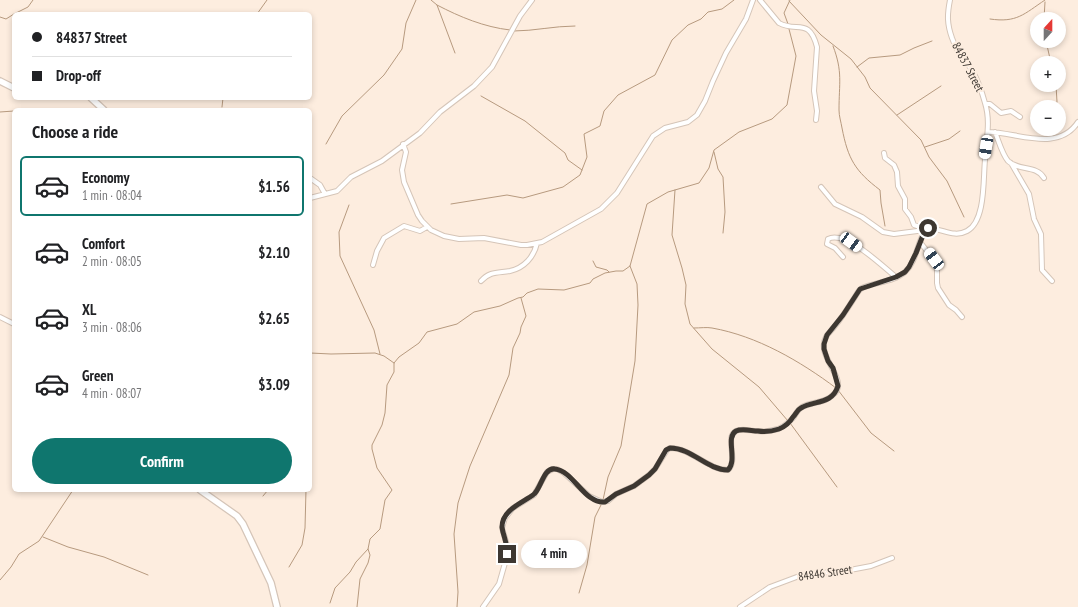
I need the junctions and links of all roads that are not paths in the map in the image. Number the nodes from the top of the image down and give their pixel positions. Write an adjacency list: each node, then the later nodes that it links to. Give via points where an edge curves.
1 (532, 0): 15 (street, via 520,16 492,67 420,133)
2 (752, 0): 26 (street, via 746,19 728,48 697,114 688,122 665,128 653,136 617,193 602,209)
3 (760, 0): 11 (street, via 779,23 800,26 812,35 817,47 814,91)
4 (950, 0): 8 (street, 84837 Street, via 947,14 949,30 957,51 974,72)
5 (0, 81): 6 (street)
6 (12, 87)
7 (93, 100): 9 (street)
8 (986, 104): 10 (street, via 990,104 1001,113 1011,111); 13 (street, 84837 Street)
9 (102, 108)
10 (1020, 117)
11 (816, 120)
12 (1078, 122): 14 (street, via 1068,132 1052,139)
13 (988, 132): 14 (street); 24 (street, 84837 Street, via 981,205 974,224 959,234 931,228)
14 (995, 132): 17 (street, via 1006,158)
15 (403, 144): 21 (street, via 378,163 351,177 337,190); 23 (street, via 406,152 402,176 418,215)
16 (884, 153): 24 (street, via 897,172 898,186 904,196 906,212 914,225)
17 (1011, 163): 18 (street, via 1040,172); 31 (street, via 1029,194 1040,234 1042,270)
18 (1044, 178)
19 (312, 179): 21 (street, via 320,185)
20 (821, 187): 24 (street, 84837 Street, via 835,204 862,217 884,232)
21 (325, 194): 22 (street)
22 (312, 197)
23 (427, 227): 26 (street, via 452,238 484,238 528,246); 28 (street, via 420,231 401,226 384,238)
24 (924, 230): 25 (street)
25 (920, 242): 29 (street, via 909,267); 33 (street, via 937,264 938,288 949,306)
26 (537, 243): 30 (street, via 534,254 523,265 489,274)
27 (843, 257): 29 (street, via 827,244 828,240 836,238 851,242)
28 (373, 265)
29 (896, 277): 38 (street, via 860,289 827,335 824,349 836,376 838,386 835,392 826,401 802,407 793,418 779,428 736,431 731,439 732,467 728,470 715,468 701,459 670,448 649,475 608,501 602,502 589,496 557,469 547,472 534,495 513,508 505,518 502,528 508,545 506,558 499,584)
30 (481, 281)
31 (1052, 281)
32 (0, 317): 34 (street)
33 (962, 317)
34 (12, 323)
35 (203, 492): 37 (street, via 237,516 244,524 271,584)
36 (892, 558): 39 (street, 84846 Street, via 850,570 802,574 770,587)
37 (277, 607)
38 (483, 607)
39 (740, 607)

